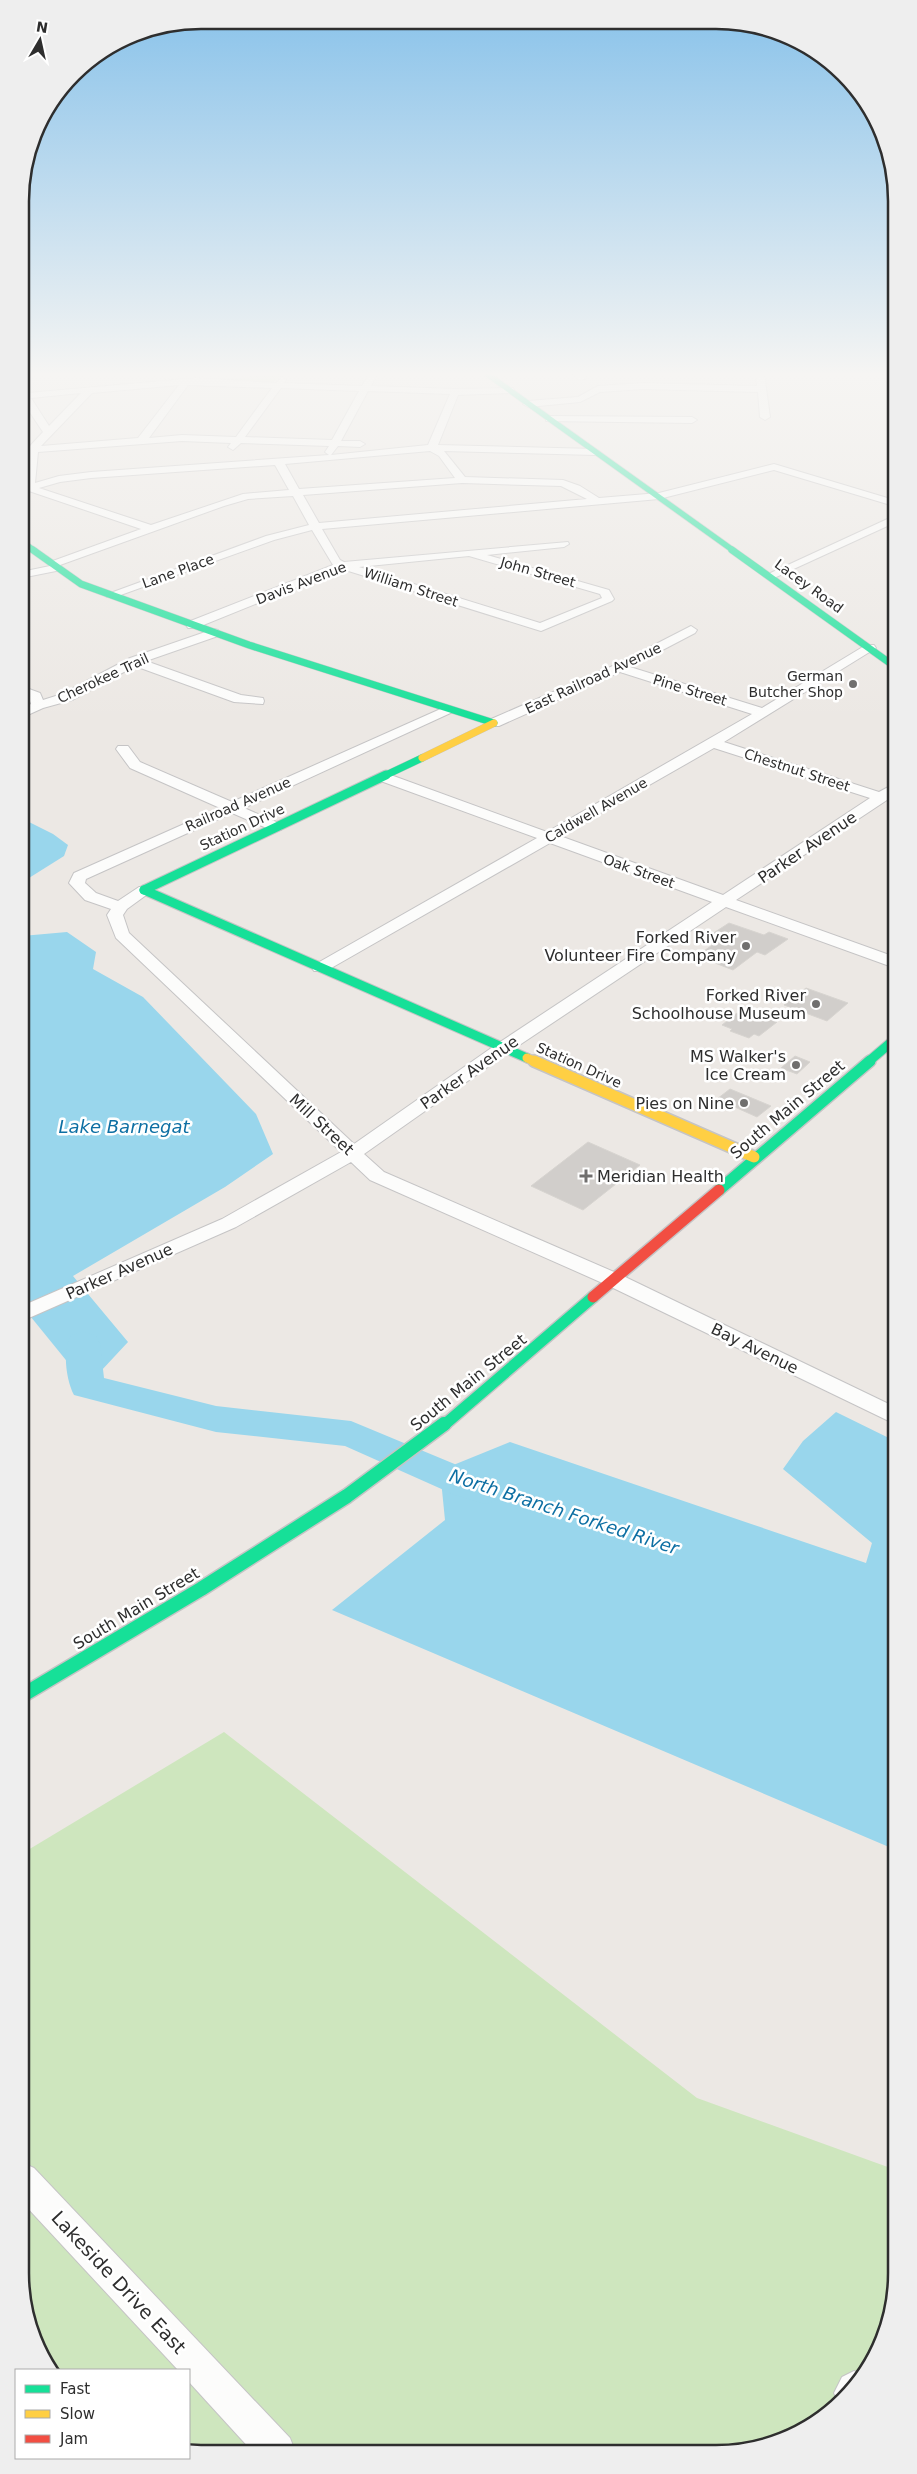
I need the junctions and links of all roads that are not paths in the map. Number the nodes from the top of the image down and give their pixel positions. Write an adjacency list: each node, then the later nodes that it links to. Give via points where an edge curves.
1 (332, 489): 7 (street)
2 (578, 489): 10 (street)
3 (649, 489): 8 (main road, Lacey Road)
4 (685, 489): 8 (street, Lane Place)
5 (848, 489): 9 (street, Lane Place)
6 (29, 490): 13 (street)
7 (297, 492): 12 (street, William Street); 13 (street, via 248,496)
8 (659, 496): 10 (street, Lane Place); 20 (main road, Lacey Road)
9 (888, 501)
10 (598, 502): 12 (street, Lane Place)
11 (888, 522): 20 (street)
12 (316, 526): 18 (street, William Street, via 336,562); 21 (street, Lane Place, via 270,538)
13 (152, 529): 17 (street)
14 (564, 544): 16 (street, Davis Avenue)
15 (29, 546): 17 (main road)
16 (470, 553): 18 (street, Davis Avenue); 23 (street, John Street, via 605,592 608,599)
17 (56, 566): 19 (street); 21 (main road, via 81,584)
18 (342, 566): 22 (street, Davis Avenue); 23 (street, William Street)
19 (29, 574)
20 (770, 576): 26 (main road, Lacey Road)
21 (112, 595): 22 (main road)
22 (192, 625): 25 (main road)
23 (541, 627)
24 (691, 630): 29 (street, East Railroad Avenue)
25 (214, 633): 27 (street, Cherokee Trail); 34 (main road)
26 (870, 648): 28 (main road, Lacey Road); 35 (street, Caldwell Avenue)
27 (134, 661): 31 (street, via 239,699); 32 (street, Cherokee Trail, via 67,697)
28 (888, 662)
29 (619, 668): 35 (street, Pine Street); 36 (street, East Railroad Avenue)
30 (29, 694): 32 (street)
31 (258, 701)
32 (38, 705): 33 (street, Cherokee Trail)
33 (29, 710)
34 (450, 710): 36 (main road); 41 (street, Railroad Avenue)
35 (762, 712): 37 (street, Caldwell Avenue)
36 (494, 724): 39 (main road, Station Drive)
37 (713, 743): 40 (street, Chestnut Street); 43 (street, Caldwell Avenue)
38 (123, 749): 41 (street, via 134,765)
39 (384, 778): 42 (main road, Station Drive); 43 (street, Oak Street)
40 (888, 792): 45 (street, Parker Avenue)
41 (232, 807): 42 (street); 46 (street, Railroad Avenue, via 79,876 77,883 84,893 103,904)
42 (276, 827): 44 (main road, Station Drive)
43 (548, 837): 45 (street, Oak Street); 48 (street, Caldwell Avenue)
44 (144, 890): 46 (street); 48 (main road, Station Drive)
45 (724, 903): 47 (street, Oak Street); 50 (street, Parker Avenue)
46 (121, 906): 51 (street, Mill Street, via 115,915 122,935)
47 (888, 961)
48 (320, 968): 50 (main road, Station Drive)
49 (888, 1045): 52 (main road, South Main Street)
50 (503, 1048): 51 (street, Parker Avenue); 52 (main road, Station Drive)
51 (353, 1153): 53 (street, Mill Street, via 377,1176); 54 (street, Parker Avenue, via 229,1223)
52 (754, 1157): 53 (main road, South Main Street)
53 (614, 1280): 55 (street, Bay Avenue); 56 (main road, South Main Street, via 449,1421 348,1496 201,1589)
54 (29, 1311)
55 (888, 1413)
56 (29, 1691)
57 (29, 2184): 58 (street, Lakeside Drive East)
58 (272, 2445)

